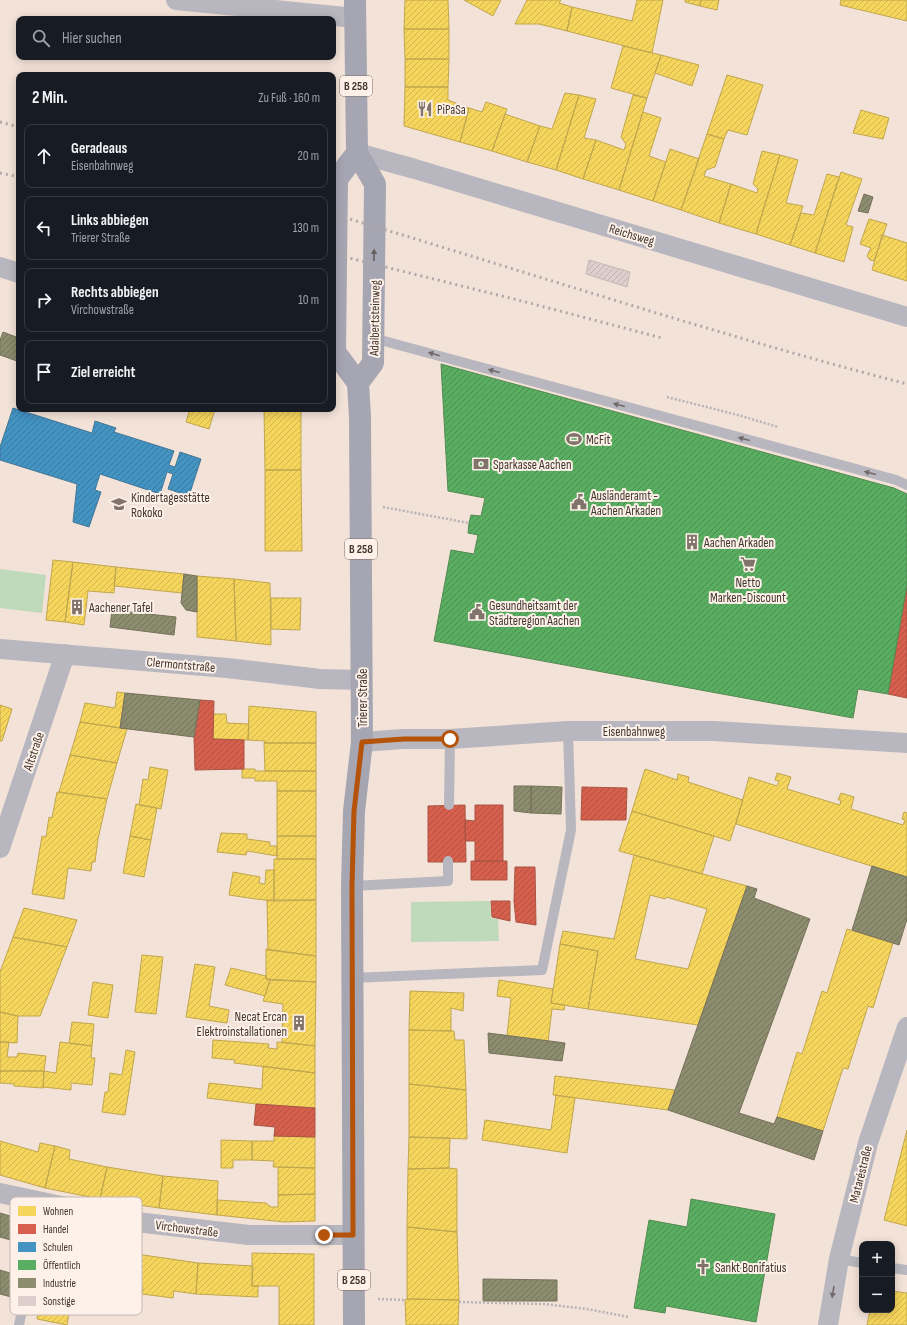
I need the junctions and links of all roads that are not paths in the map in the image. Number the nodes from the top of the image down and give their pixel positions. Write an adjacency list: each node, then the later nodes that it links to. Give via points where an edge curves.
1 (176, 0): 2 (street)
2 (355, 9): 3 (main road, Adalbertsteinweg / B 258)
3 (357, 153): 4 (main road, via 337,179); 7 (street, Reichsweg, via 415,168); 8 (main road, Adalbertsteinweg / B 258, one-way to 3, via 375,184)
4 (336, 266)
5 (0, 267): 6 (street)
6 (16, 272)
7 (907, 317)
8 (373, 338): 10 (main road, Adalbertsteinweg / B 258, via 373,363); 11 (lane, one-way to 8, via 882,476)
9 (336, 353): 10 (main road)
10 (358, 383): 14 (main road, Trierer Straße / B 258)
11 (907, 485)
12 (0, 649): 13 (street, Clermontstraße)
13 (65, 654): 14 (street, Clermontstraße, via 320,679); 20 (street, Altstraße)
14 (362, 680): 17 (main road, Trierer Straße / B 258)
15 (568, 731): 16 (street, Eisenbahnweg); 18 (street, Eisenbahnweg, via 714,731); 23 (lane, via 571,830 542,970)
16 (450, 739): 17 (street, Eisenbahnweg); 19 (lane)
17 (362, 742): 22 (main road, Trierer Straße / B 258, via 354,811)
18 (907, 743)
19 (449, 805)
20 (0, 848)
21 (448, 862): 22 (lane, via 448,881)
22 (352, 886): 23 (main road, Trierer Straße / B 258)
23 (352, 978): 28 (main road, Trierer Straße / B 258)
24 (907, 1027): 29 (street, Mataréstraße, via 868,1143)
25 (0, 1193): 26 (street, Virchowstraße)
26 (18, 1197)
27 (142, 1223): 28 (street, Virchowstraße, via 249,1235)
28 (353, 1235): 35 (main road, Trierer Straße / B 258)
29 (839, 1259): 30 (lane); 36 (street, Mataréstraße, one-way to 36)
30 (859, 1262)
31 (895, 1268): 32 (lane)
32 (907, 1270)
33 (20, 1315): 34 (lane)
34 (19, 1325)
35 (354, 1325)
36 (828, 1325)

